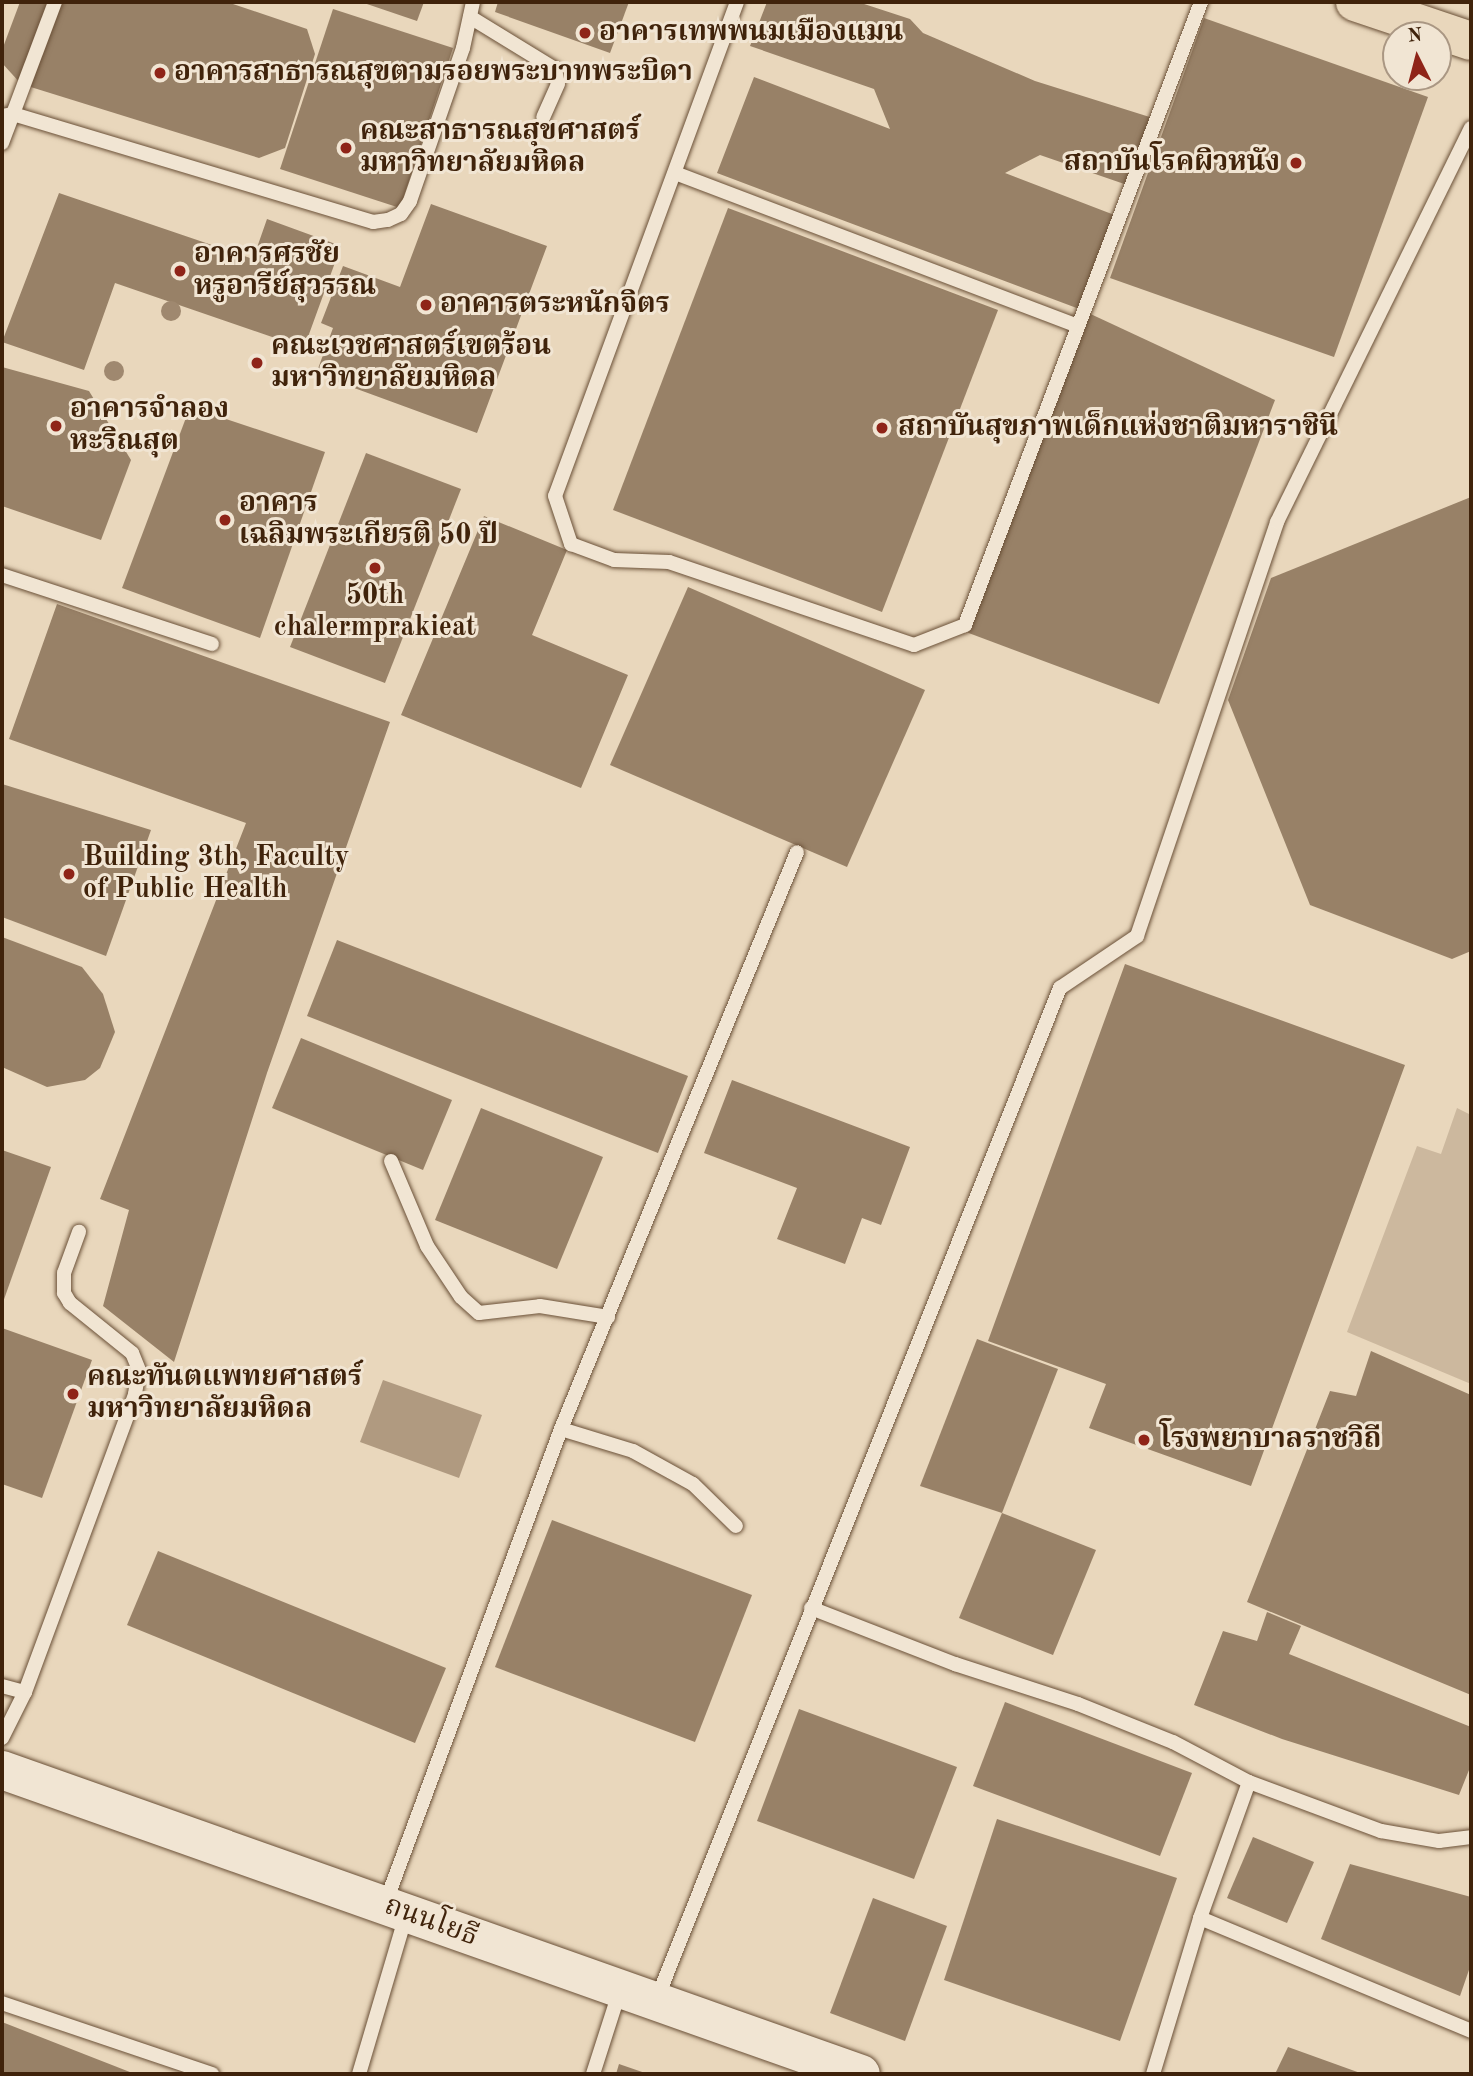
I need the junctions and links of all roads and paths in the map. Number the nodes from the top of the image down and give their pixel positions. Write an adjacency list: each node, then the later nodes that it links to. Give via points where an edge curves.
1 (55, 2): 8 (lane)
2 (473, 2): 6 (lane)
3 (737, 2): 12 (lane)
4 (1201, 2): 13 (lane)
5 (1355, 2): 7 (main road)
6 (470, 17): 8 (lane, via 410,201 401,214 388,220 373,222); 9 (lane, via 555,69 558,84)
7 (1471, 41)
8 (8, 115): 11 (lane)
9 (544, 117)
10 (1471, 128): 22 (lane, via 1276,522 1137,936 1060,988)
11 (2, 143)
12 (675, 173): 13 (lane); 13 (lane, via 555,496 571,544 614,560 668,562 914,645 965,625)
13 (1078, 326)
14 (2, 575): 15 (lane)
15 (212, 644)
16 (797, 852): 19 (lane)
17 (391, 1161): 19 (lane, via 427,1246 461,1297 479,1313 540,1306)
18 (79, 1232): 24 (lane, via 64,1273 64,1293 70,1303 132,1353 139,1370 135,1394)
19 (608, 1317): 20 (lane)
20 (561, 1429): 21 (lane, via 633,1451 693,1484); 29 (lane)
21 (737, 1526)
22 (811, 1608): 27 (lane, via 1173,1742); 32 (lane)
23 (2, 1686): 24 (lane)
24 (25, 1692): 25 (lane)
25 (2, 1738)
26 (2, 1769): 29 (street, ถนนโยธี)
27 (1249, 1782): 28 (lane, via 1381,1831 1439,1841); 30 (lane)
28 (1471, 1838)
29 (396, 1910): 31 (street, ถนนโยธี); 36 (lane)
30 (1200, 1918): 34 (lane); 39 (lane)
31 (620, 1989): 32 (street, ถนนโยธี); 37 (lane)
32 (656, 2002): 38 (street, ถนนโยธี)
33 (2, 2003): 35 (lane)
34 (1471, 2031)
35 (212, 2074)
36 (359, 2074)
37 (593, 2074)
38 (861, 2074)
39 (1153, 2074)

